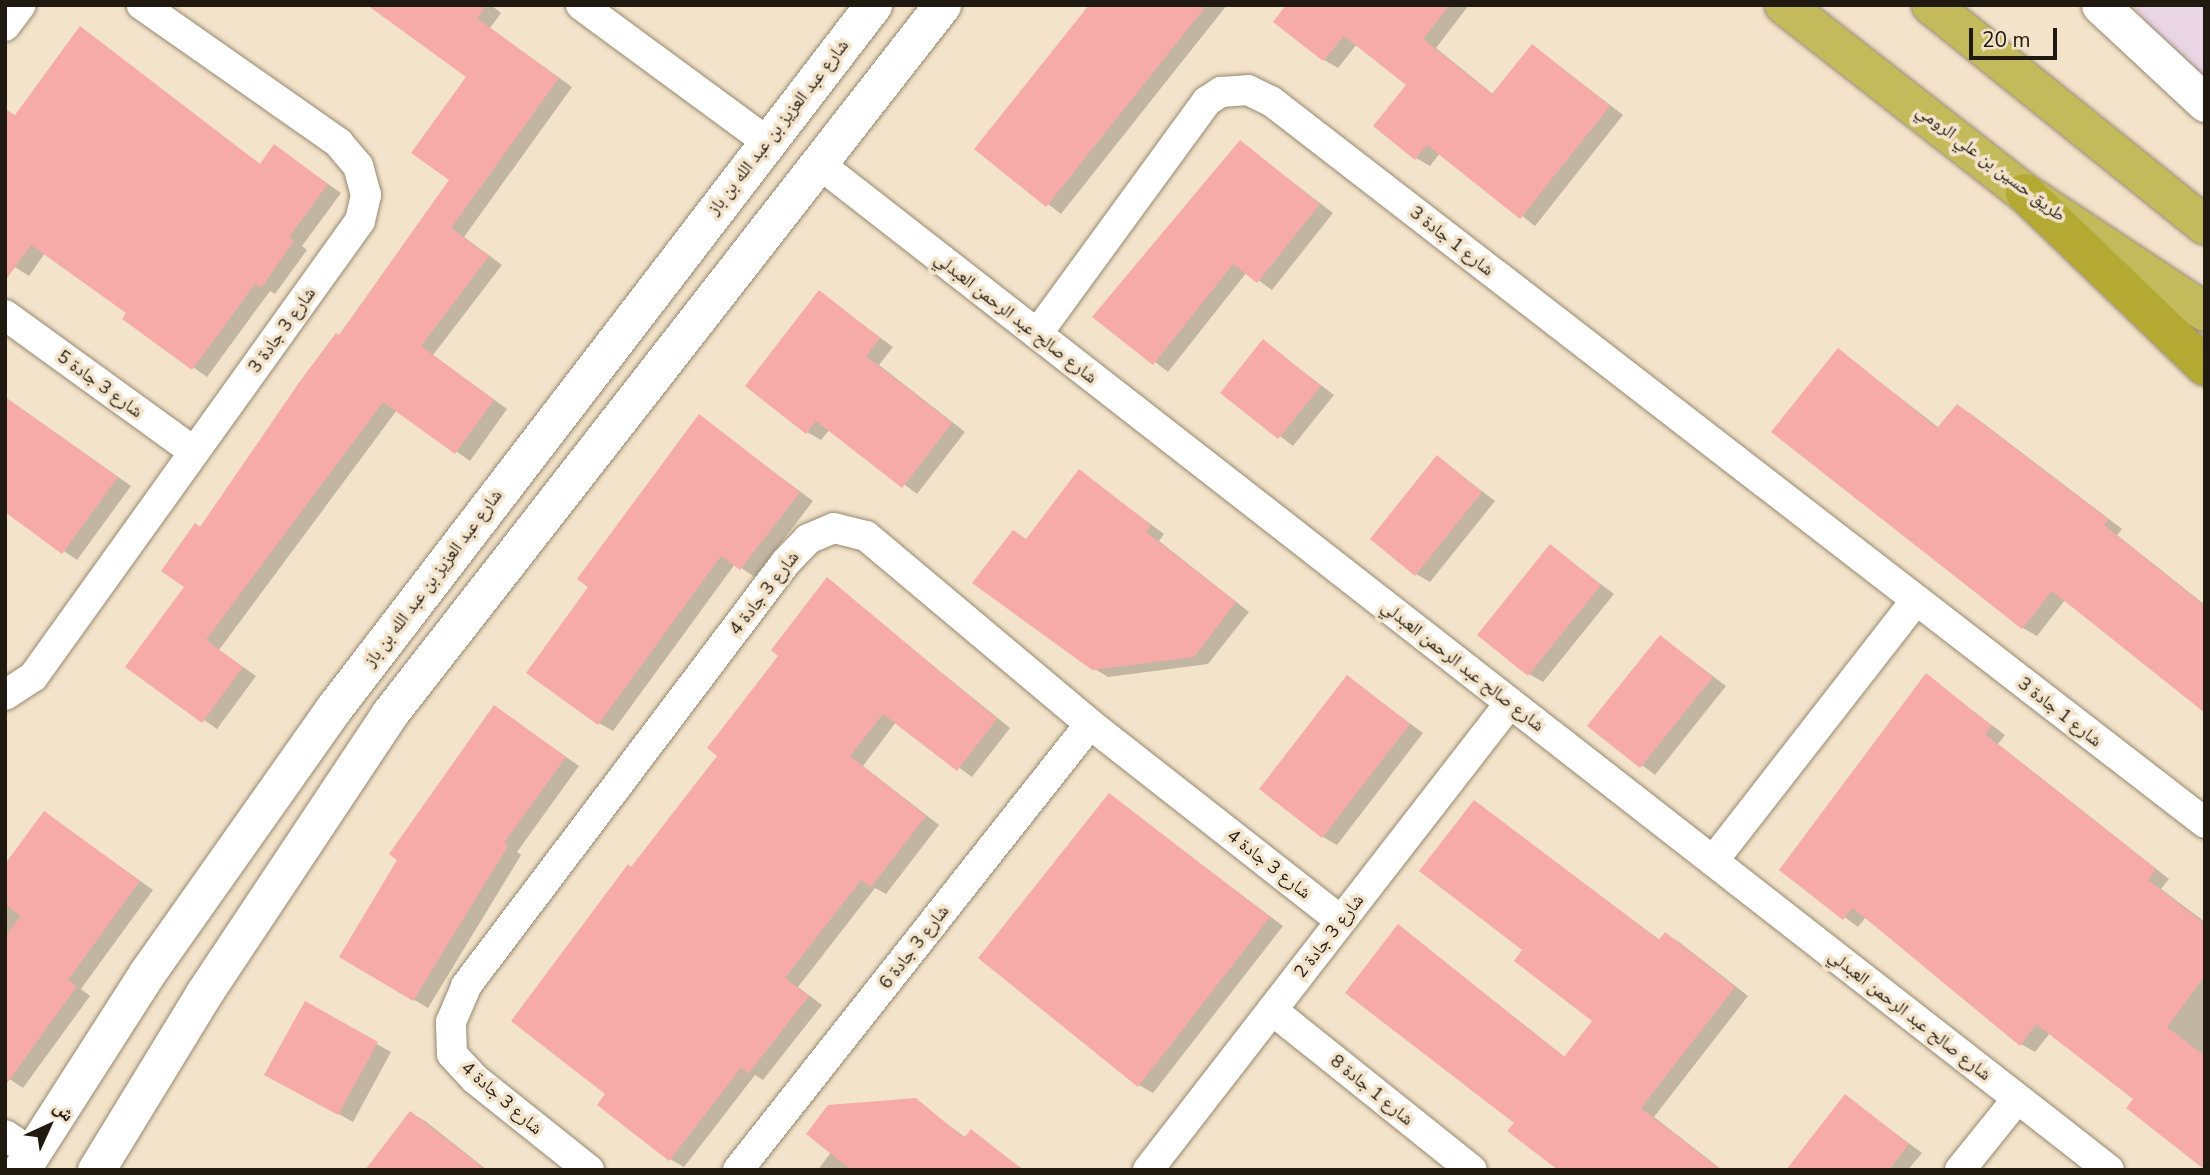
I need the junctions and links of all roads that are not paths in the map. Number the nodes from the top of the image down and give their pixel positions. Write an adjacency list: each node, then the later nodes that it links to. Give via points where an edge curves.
1 (20, 5): 9 (street)
2 (142, 5): 19 (street, شارع 3 جادة 3, via 338,143 358,166 366,195 360,222)
3 (873, 5): 11 (street, شارع عبد العزيز بن عبد الله بن باز)
4 (942, 5): 12 (street)
5 (1784, 5): 13 (highway, طريق حسين بن علي الرومي)
6 (1931, 5): 14 (highway)
7 (2100, 5): 10 (street)
8 (591, 8): 11 (street)
9 (5, 26)
10 (2205, 103)
11 (766, 141): 20 (street, شارع عبد العزيز بن عبد الله بن باز)
12 (818, 163): 17 (street, شارع صالح عبد الرحمن العبدلي); 25 (street)
13 (2025, 193): 15 (highway, طريق حسين بن علي الرومي); 18 (highway)
14 (2205, 225)
15 (2205, 312)
16 (5, 315): 19 (street, شارع 3 جادة 5)
17 (1037, 334): 21 (street, شارع 1 جادة 3, via 1207,101 1221,92 1248,90 1271,101); 23 (street, شارع صالح عبد الرحمن العبدلي)
18 (2205, 366)
19 (194, 452): 22 (street, شارع 3 جادة 3, via 33,677)
20 (442, 564): 24 (street, شارع عبد العزيز بن عبد الله بن باز); 25 (street, via 438,592 372,679 368,692 375,704)
21 (1916, 600): 27 (street, شارع 1 جادة 3); 28 (street)
22 (5, 695)
23 (1510, 703): 28 (street, شارع صالح عبد الرحمن العبدلي); 30 (street, شارع 3 جادة 2)
24 (334, 708): 29 (street, via 351,727 279,854); 33 (street, شارع عبد العزيز بن عبد الله بن باز)
25 (390, 713): 29 (street)
26 (1090, 723): 30 (street, شارع 3 جادة 4); 35 (street, شارع 3 جادة 4, via 866,536 834,528 808,539 467,986 451,1022 452,1054 475,1079); 36 (street, شارع 3 جادة 6)
27 (2205, 823)
28 (1713, 861): 32 (street, شارع صالح عبد الرحمن العبدلي)
29 (274, 888): 34 (street)
30 (1341, 921): 31 (street, شارع 3 جادة 2)
31 (1272, 1010): 37 (street, شارع 3 جادة 2); 38 (street, شارع 1 جادة 8)
32 (2017, 1099): 39 (street); 40 (street, شارع صالح عبد الرحمن العبدلي)
33 (19, 1152)
34 (96, 1170)
35 (589, 1170)
36 (737, 1170)
37 (1148, 1170)
38 (1472, 1170)
39 (1961, 1170)
40 (2109, 1170)

